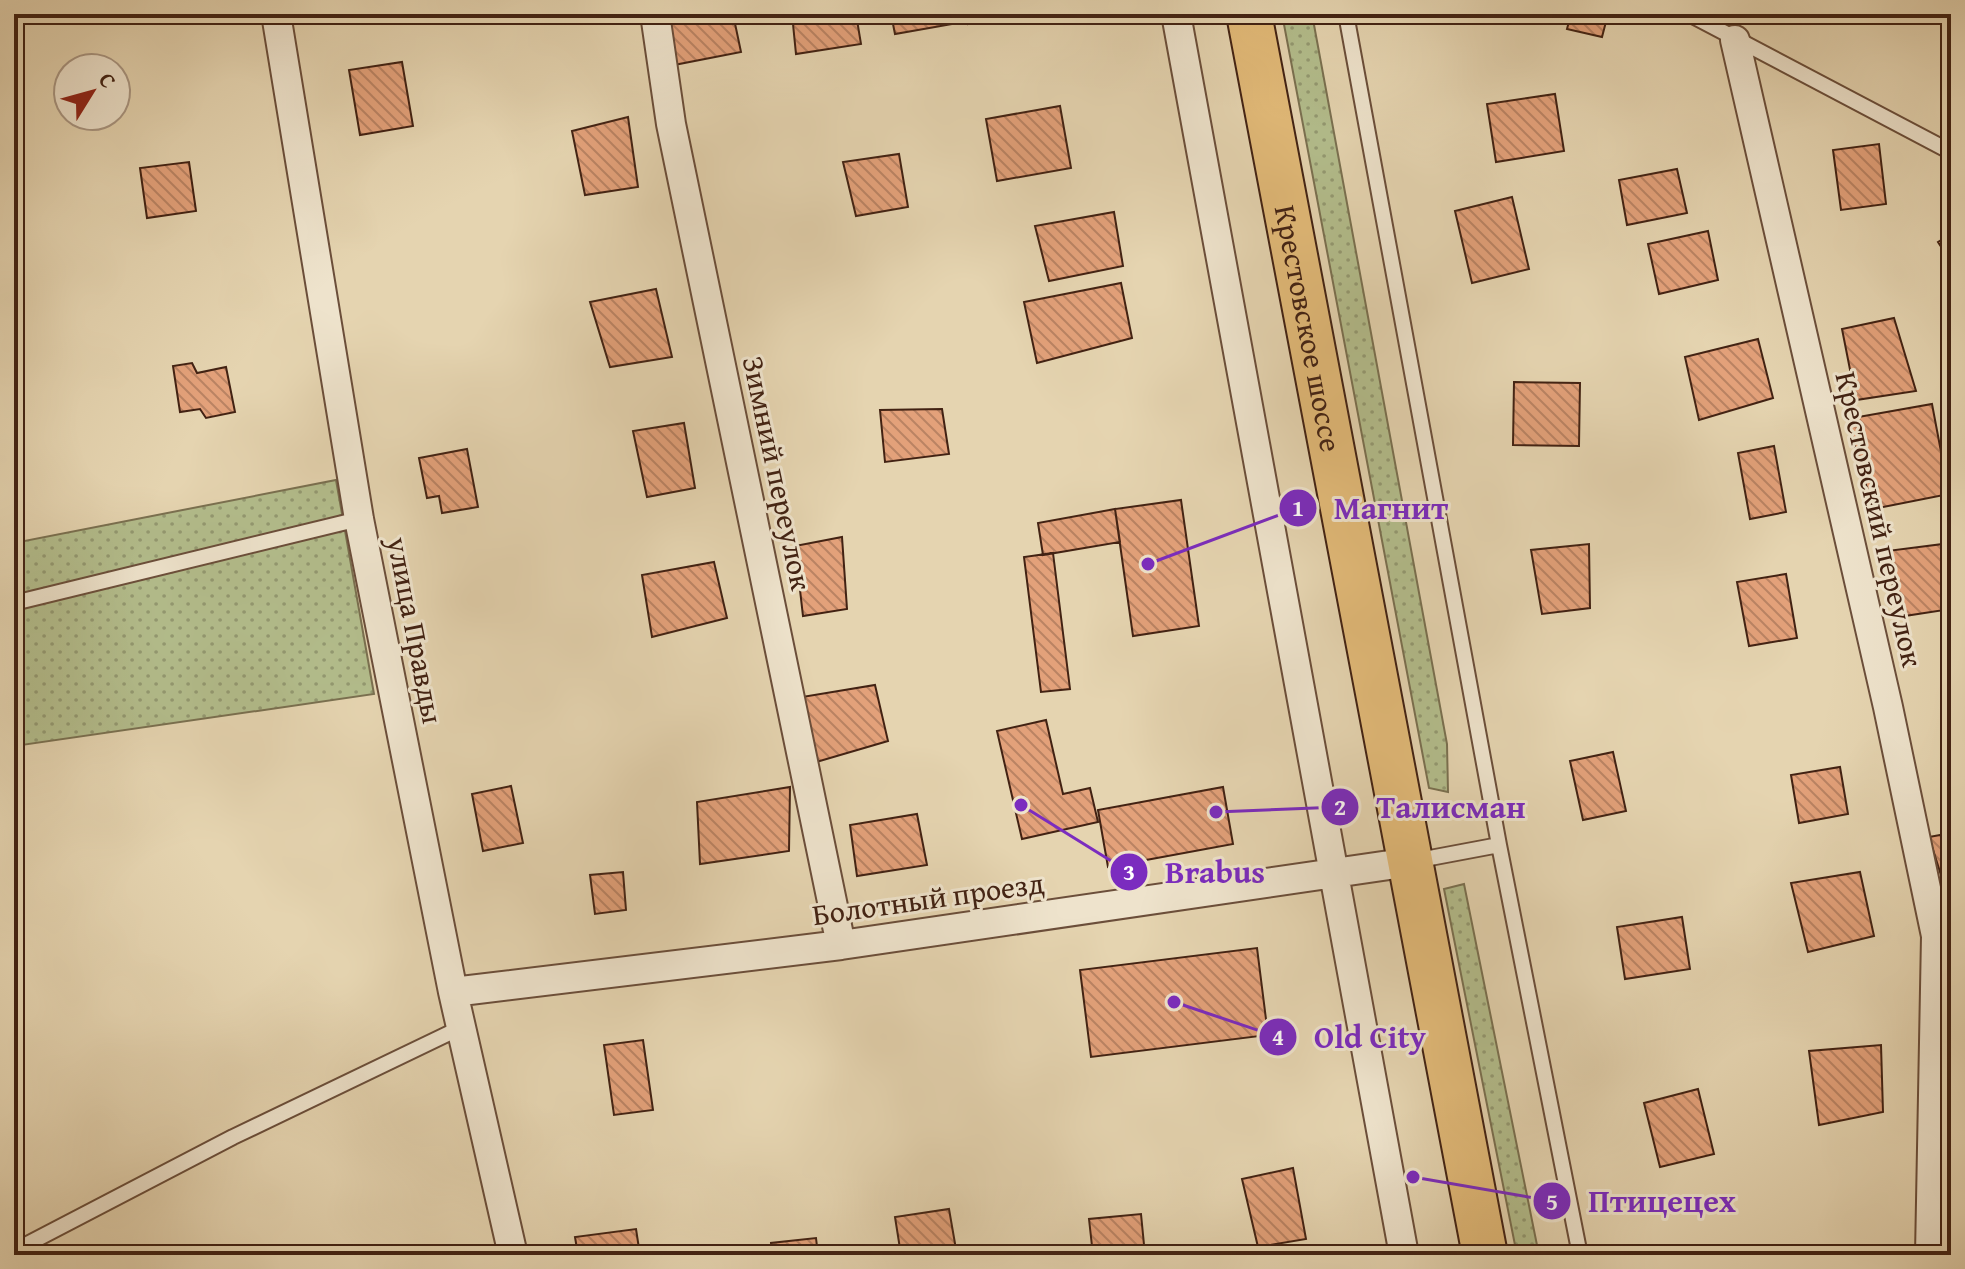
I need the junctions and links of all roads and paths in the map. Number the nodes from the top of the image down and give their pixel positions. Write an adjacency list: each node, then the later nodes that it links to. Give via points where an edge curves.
1 (276, 14): 9 (street, улица Правды)
2 (655, 14): 14 (street, Зимний переулок, via 671,124)
3 (1176, 14): 13 (street)
4 (1249, 14): 12 (main road, Крестовское шоссе)
5 (1346, 14): 11 (lane)
6 (1689, 14): 7 (lane)
7 (1735, 40): 8 (lane); 22 (street, Крестовский переулок, via 1936,936)
8 (1951, 152)
9 (359, 519): 10 (lane); 15 (street, улица Правды)
10 (14, 603)
11 (1499, 845): 12 (lane); 21 (lane)
12 (1410, 862): 13 (street, Болотный проезд); 20 (main road, Крестовское шоссе)
13 (1333, 876): 14 (street, Болотный проезд); 19 (street)
14 (841, 945): 15 (street, Болотный проезд)
15 (453, 992): 16 (street, улица Правды)
16 (462, 1027): 17 (lane, via 233,1137); 18 (street, улица Правды)
17 (14, 1251)
18 (513, 1255)
19 (1404, 1255)
20 (1485, 1255)
21 (1580, 1255)
22 (1930, 1255)

